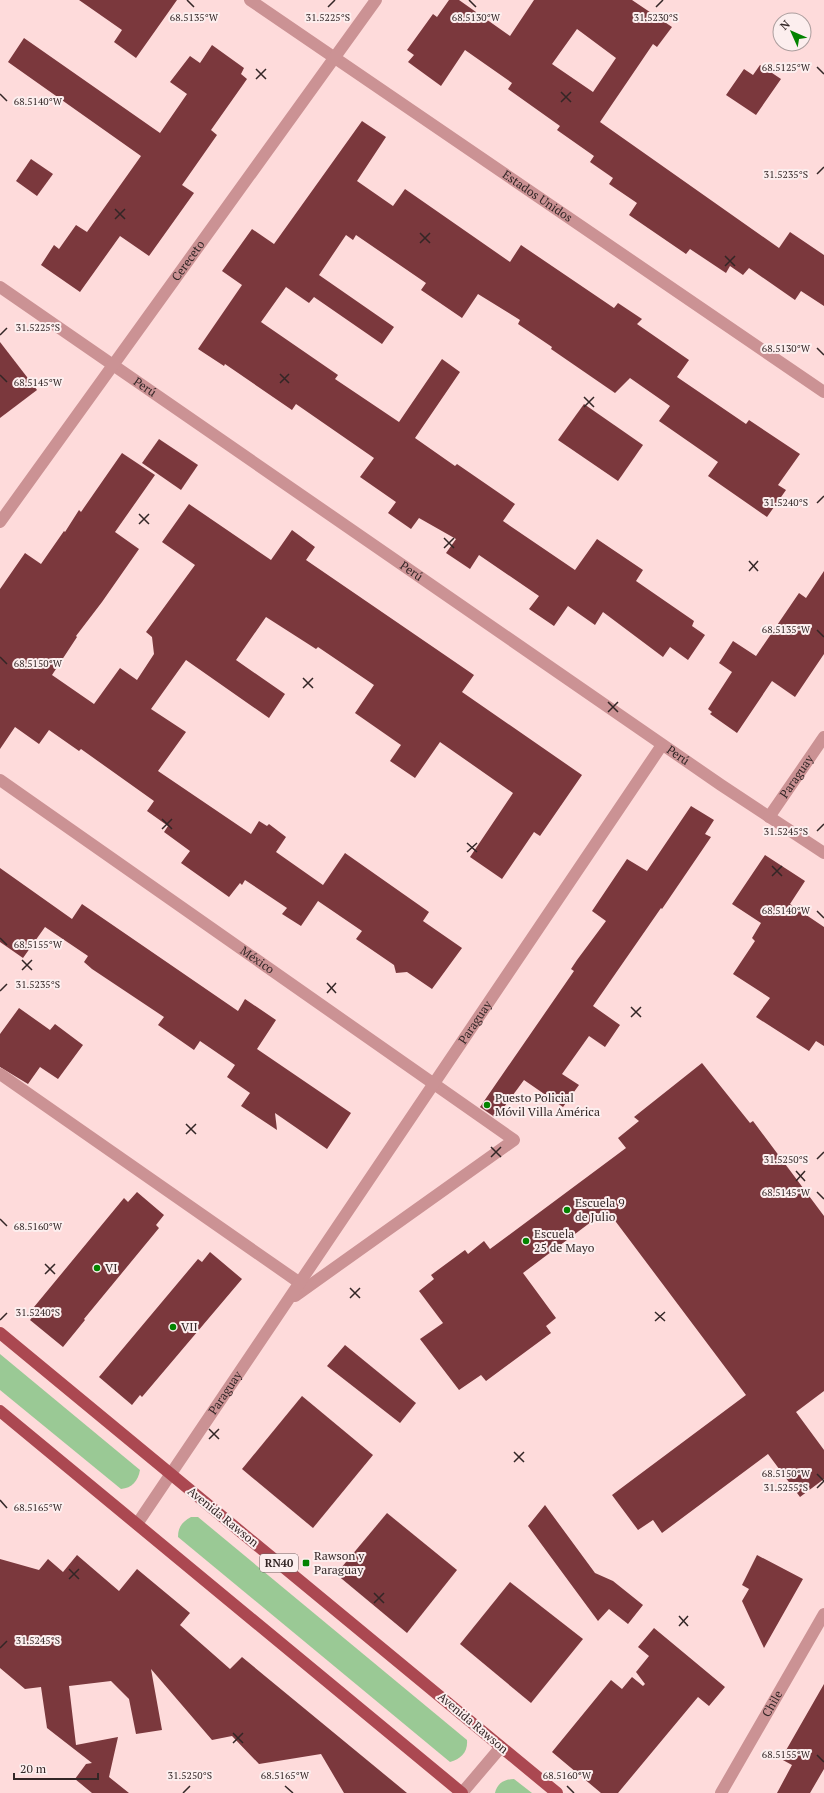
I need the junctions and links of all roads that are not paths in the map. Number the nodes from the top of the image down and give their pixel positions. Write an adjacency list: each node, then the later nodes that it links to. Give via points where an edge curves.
1 (250, 0): 3 (street, Estados Unidos)
2 (376, 0): 3 (street, Cereceto)
3 (334, 58): 5 (street, Cereceto); 6 (street, Estados Unidos)
4 (0, 287): 5 (street, Perú)
5 (112, 366): 7 (street, Cereceto); 9 (street, Perú)
6 (824, 392)
7 (0, 522)
8 (824, 737): 11 (street, Paraguay)
9 (662, 745): 11 (street, Perú); 14 (street, Paraguay)
10 (0, 780): 14 (street, México)
11 (769, 817): 12 (street, Perú)
12 (824, 853)
13 (0, 1074): 16 (street)
14 (434, 1084): 15 (street, México); 16 (street, Paraguay)
15 (514, 1140): 17 (street, Paraguay)
16 (300, 1283): 17 (street, Paraguay)
17 (288, 1301): 20 (street, Paraguay)
18 (0, 1333): 20 (main road, Avenida Rawson / RN40)
19 (0, 1411): 21 (main road)
20 (171, 1474): 21 (street, Paraguay); 23 (main road, Avenida Rawson / RN40)
21 (137, 1524): 24 (main road)
22 (824, 1614): 26 (street, Chile)
23 (501, 1747): 24 (street); 25 (main road, Avenida Rawson / RN40)
24 (462, 1793)
25 (557, 1793)
26 (721, 1793)

